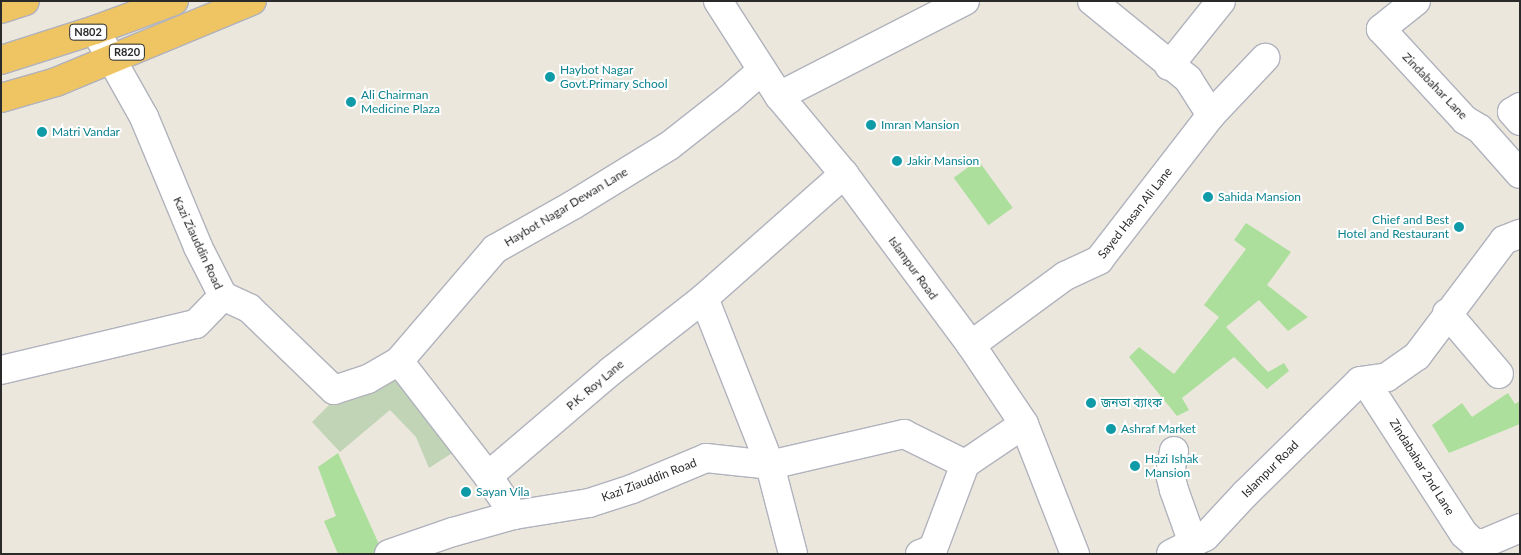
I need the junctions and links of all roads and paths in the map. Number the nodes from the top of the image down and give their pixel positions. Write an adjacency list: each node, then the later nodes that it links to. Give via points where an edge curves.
1 (24, 1): 9 (highway)
2 (174, 1): 10 (highway, N802)
3 (252, 1): 11 (highway, R820)
4 (718, 1): 15 (street, Islampur Road)
5 (964, 1): 16 (street)
6 (1092, 1): 14 (street)
7 (1221, 1): 14 (street)
8 (1416, 1): 22 (street, Zindabahar Lane, via 1381,29)
9 (1, 9)
10 (95, 30): 11 (street, Kazi Ziauddin Road); 13 (highway, N802)
11 (110, 58): 17 (highway, R820, via 56,82); 24 (street, Kazi Ziauddin Road, via 144,117 198,247)
12 (1265, 58): 19 (street, Sayed Hasan Ali Lane)
13 (1, 60)
14 (1169, 66): 19 (street, via 1188,79)
15 (761, 71): 16 (street, Islampur Road); 28 (street, Haybot Nagar Dewan Lane, via 669,146 573,206 495,249)
16 (779, 96): 21 (street, Islampur Road)
17 (1, 98)
18 (1520, 106): 20 (street, via 1512,112)
19 (1211, 115): 27 (street, Sayed Hasan Ali Lane, via 1099,260 1065,276)
20 (1520, 121)
21 (844, 174): 25 (street, P.K. Roy Lane); 27 (street, Islampur Road)
22 (1520, 174)
23 (1520, 234): 26 (street, via 1504,240)
24 (223, 296): 28 (street, Haybot Nagar Dewan Lane, via 249,308 334,390 368,379); 29 (street, Kazi Ziauddin Road, via 196,324)
25 (704, 298): 35 (street); 36 (street, P.K. Roy Lane)
26 (1447, 313): 30 (street); 31 (street, via 1416,356 1387,378)
27 (970, 345): 32 (street, Islampur Road)
28 (399, 362): 36 (street)
29 (1, 370)
30 (1499, 374)
31 (1365, 380): 39 (street, Islampur Road, via 1360,381 1309,430); 40 (street, Zindabahar 2nd Lane, via 1464,534)
32 (1024, 424): 34 (street); 44 (street, Islampur Road)
33 (1174, 451): 39 (street, via 1170,474)
34 (965, 464): 35 (street, Kazi Ziauddin Road, via 904,434); 43 (street, via 933,548)
35 (770, 465): 37 (street, Kazi Ziauddin Road, via 706,458 589,503); 42 (street)
36 (488, 476): 37 (street)
37 (514, 515): 41 (street, Kazi Ziauddin Road)
38 (1520, 528): 40 (street, Zindabahar 2nd Lane)
39 (1193, 548)
40 (1488, 549)
41 (389, 554)
42 (793, 554)
43 (920, 554)
44 (1075, 554)

